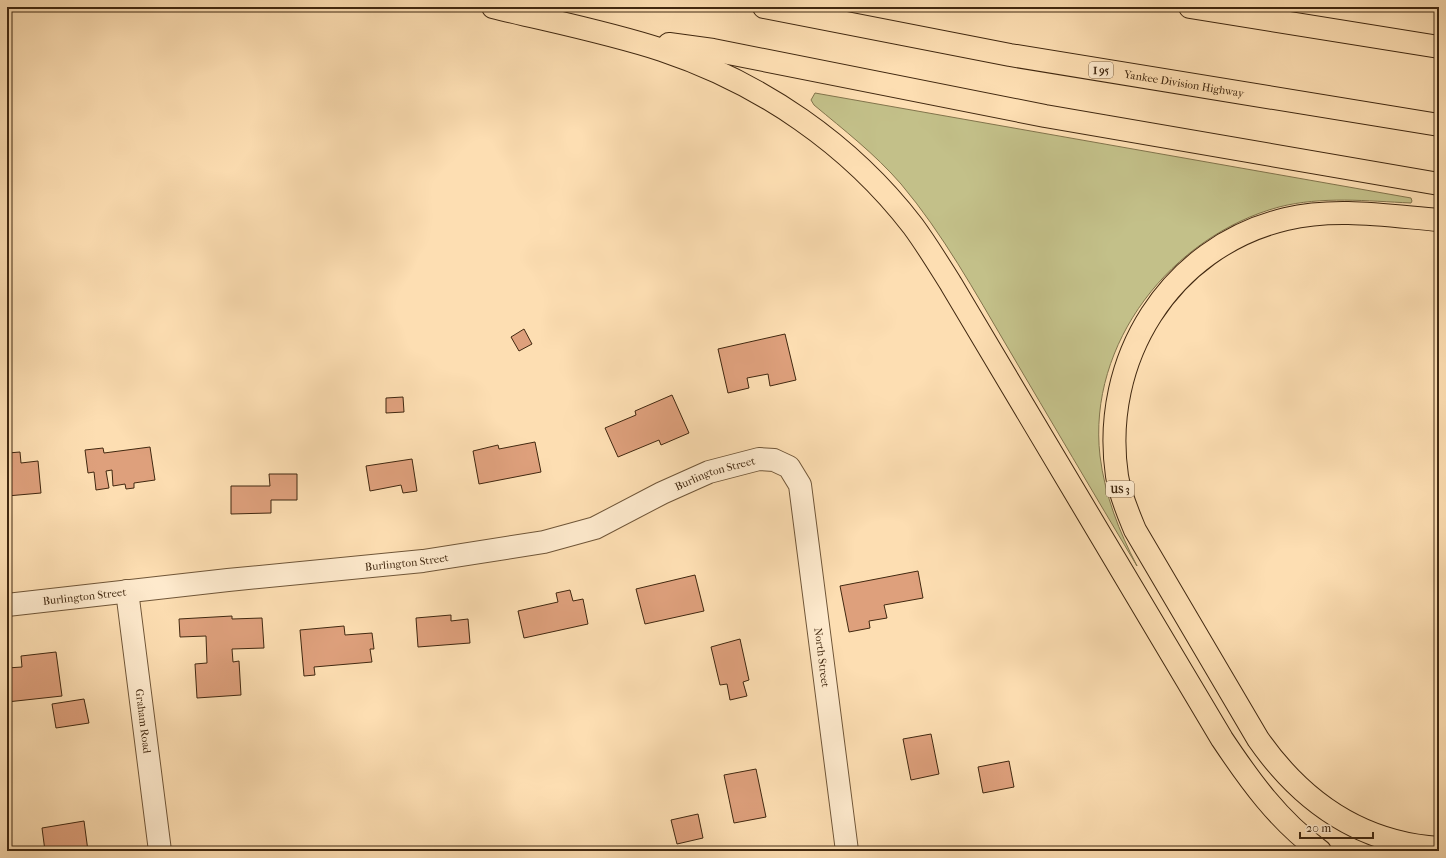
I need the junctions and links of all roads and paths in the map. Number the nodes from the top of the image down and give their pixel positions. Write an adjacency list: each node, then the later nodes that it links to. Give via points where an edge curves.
1 (493, 7): 4 (highway)
2 (764, 7): 6 (highway, Yankee Division Highway / I 95, via 1010,55)
3 (1190, 7): 5 (highway)
4 (626, 39): 7 (highway, via 713,50 1022,112); 15 (highway, via 713,70 783,107 847,156 900,210 928,247 951,284 1222,739 1262,796 1293,830)
5 (1439, 47)
6 (1439, 125)
7 (1439, 184)
8 (1439, 220): 12 (highway, US 3, via 1351,214 1304,215 1264,226 1214,251 1174,285 1143,328 1122,376 1114,426 1117,477 1135,530 1271,758 1283,773 1314,801 1348,823 1366,832 1394,840)
9 (789, 467): 10 (street, Burlington Street, via 774,460 759,459 709,472 595,528 544,542 424,561); 14 (street, North Street, via 800,485)
10 (127, 591): 11 (street, Burlington Street); 13 (street, Graham Road)
11 (7, 605)
12 (1439, 848)
13 (160, 851)
14 (847, 851)
15 (1320, 851)

